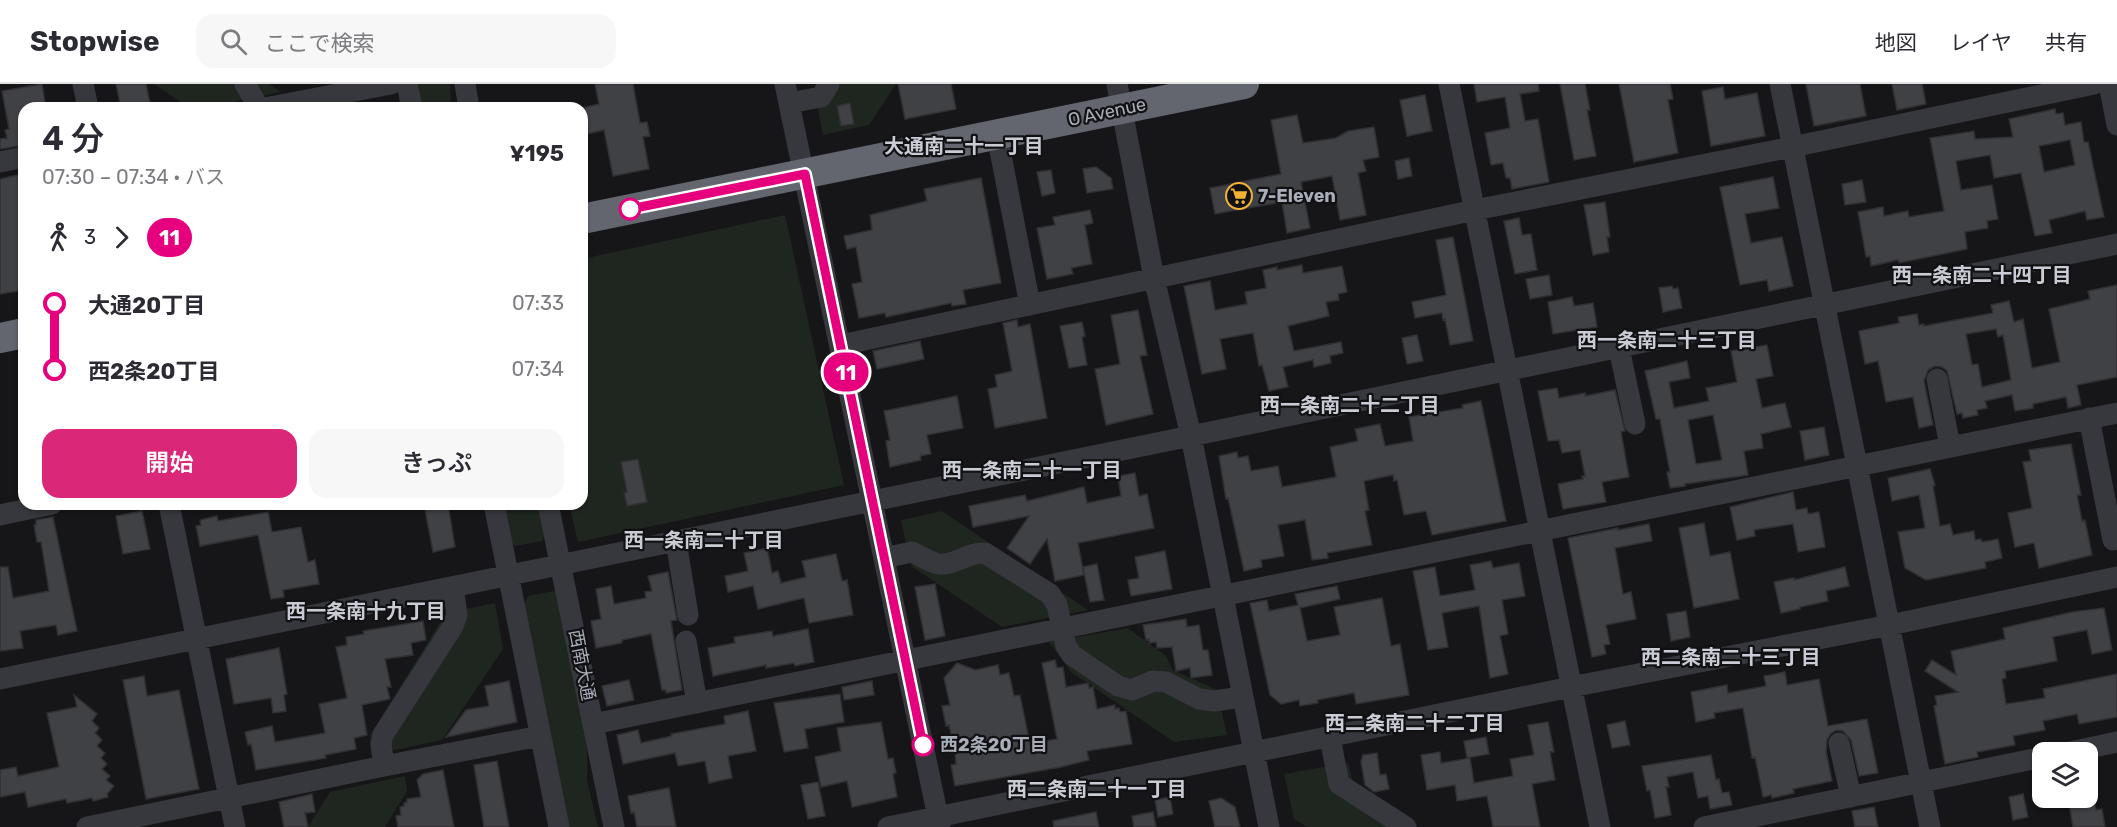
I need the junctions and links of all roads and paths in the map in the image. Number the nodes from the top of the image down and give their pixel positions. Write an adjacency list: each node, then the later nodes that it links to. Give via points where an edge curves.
1 (83, 84): 15 (street)
2 (244, 84): 16 (street)
3 (391, 84): 17 (street)
4 (406, 84): 18 (street)
5 (465, 84): 19 (street)
6 (829, 84): 13 (street, via 821,97)
7 (1245, 84): 14 (highway, O Avenue)
8 (1449, 84): 26 (street)
9 (1780, 84): 22 (street)
10 (2094, 84): 12 (street)
11 (2109, 84): 20 (street)
12 (2024, 91): 22 (street)
13 (787, 94): 25 (street)
14 (1120, 97): 21 (highway, O Avenue); 29 (street)
15 (87, 102)
16 (255, 102)
17 (296, 102)
18 (410, 102)
19 (468, 102)
20 (2117, 125)
21 (997, 135): 25 (highway, O Avenue); 30 (street)
22 (1792, 147): 26 (street); 31 (street)
23 (18, 158): 24 (street)
24 (0, 162)
25 (805, 174): 27 (highway, O Avenue); 34 (street)
26 (1475, 210): 29 (street); 36 (street)
27 (588, 218)
28 (2117, 244): 31 (street)
29 (1154, 278): 30 (street); 41 (street)
30 (1030, 304): 34 (street)
31 (1825, 306): 35 (street); 43 (street)
32 (18, 334): 33 (highway)
33 (0, 338)
34 (841, 345): 44 (street)
35 (1619, 348): 36 (street); 40 (street)
36 (1507, 371): 41 (street); 50 (street)
37 (1937, 379): 42 (street)
38 (2117, 412): 39 (street)
39 (2089, 418): 42 (street); 51 (street)
40 (1635, 424)
41 (1191, 436): 44 (street); 58 (street)
42 (1950, 446): 43 (street)
43 (1857, 465): 50 (street); 60 (street)
44 (873, 501): 52 (street); 53 (street)
45 (24, 510): 49 (street)
46 (170, 510): 62 (street)
47 (495, 510): 55 (street)
48 (549, 510): 54 (street, 西南大通)
49 (0, 515)
50 (1539, 529): 58 (street); 66 (street)
51 (2113, 540)
52 (676, 542): 54 (street); 59 (street)
53 (884, 558): 61 (street, via 912,552 942,564 974,552 985,553 1050,594); 64 (street)
54 (561, 565): 55 (street); 69 (street, 西南大通)
55 (508, 575): 57 (street); 70 (street)
56 (2117, 577): 60 (street)
57 (453, 587): 62 (street); 77 (street, via 457,615 453,626 383,735)
58 (1221, 595): 61 (street); 67 (street)
59 (688, 615)
60 (1890, 625): 66 (street); 78 (street)
61 (1062, 628): 64 (street); 67 (street, via 1072,655 1118,686 1132,690 1153,681 1166,682 1199,699)
62 (196, 640): 65 (street); 80 (street)
63 (686, 640): 68 (street)
64 (905, 659): 68 (street); 81 (street)
65 (0, 679)
66 (1571, 687): 71 (street); 89 (street)
67 (1242, 697): 75 (street)
68 (697, 703): 69 (street)
69 (594, 724): 85 (street, 西南大通)
70 (540, 736): 77 (street); 84 (street)
71 (1330, 738): 75 (street); 88 (street, via 1339,783)
72 (2117, 742): 74 (street)
73 (1839, 743): 79 (street)
74 (2098, 746)
75 (1254, 753): 81 (street); 87 (street)
76 (2032, 759): 78 (street)
77 (384, 766): 80 (street)
78 (1922, 782): 79 (street); 91 (street)
79 (1851, 797): 90 (street)
80 (229, 798): 82 (street); 83 (street)
81 (939, 822): 86 (street)
82 (87, 827)
83 (235, 827)
84 (559, 827)
85 (614, 827)
86 (888, 827)
87 (1269, 827)
88 (1406, 827)
89 (1600, 827)
90 (1704, 827)
91 (1930, 827)

